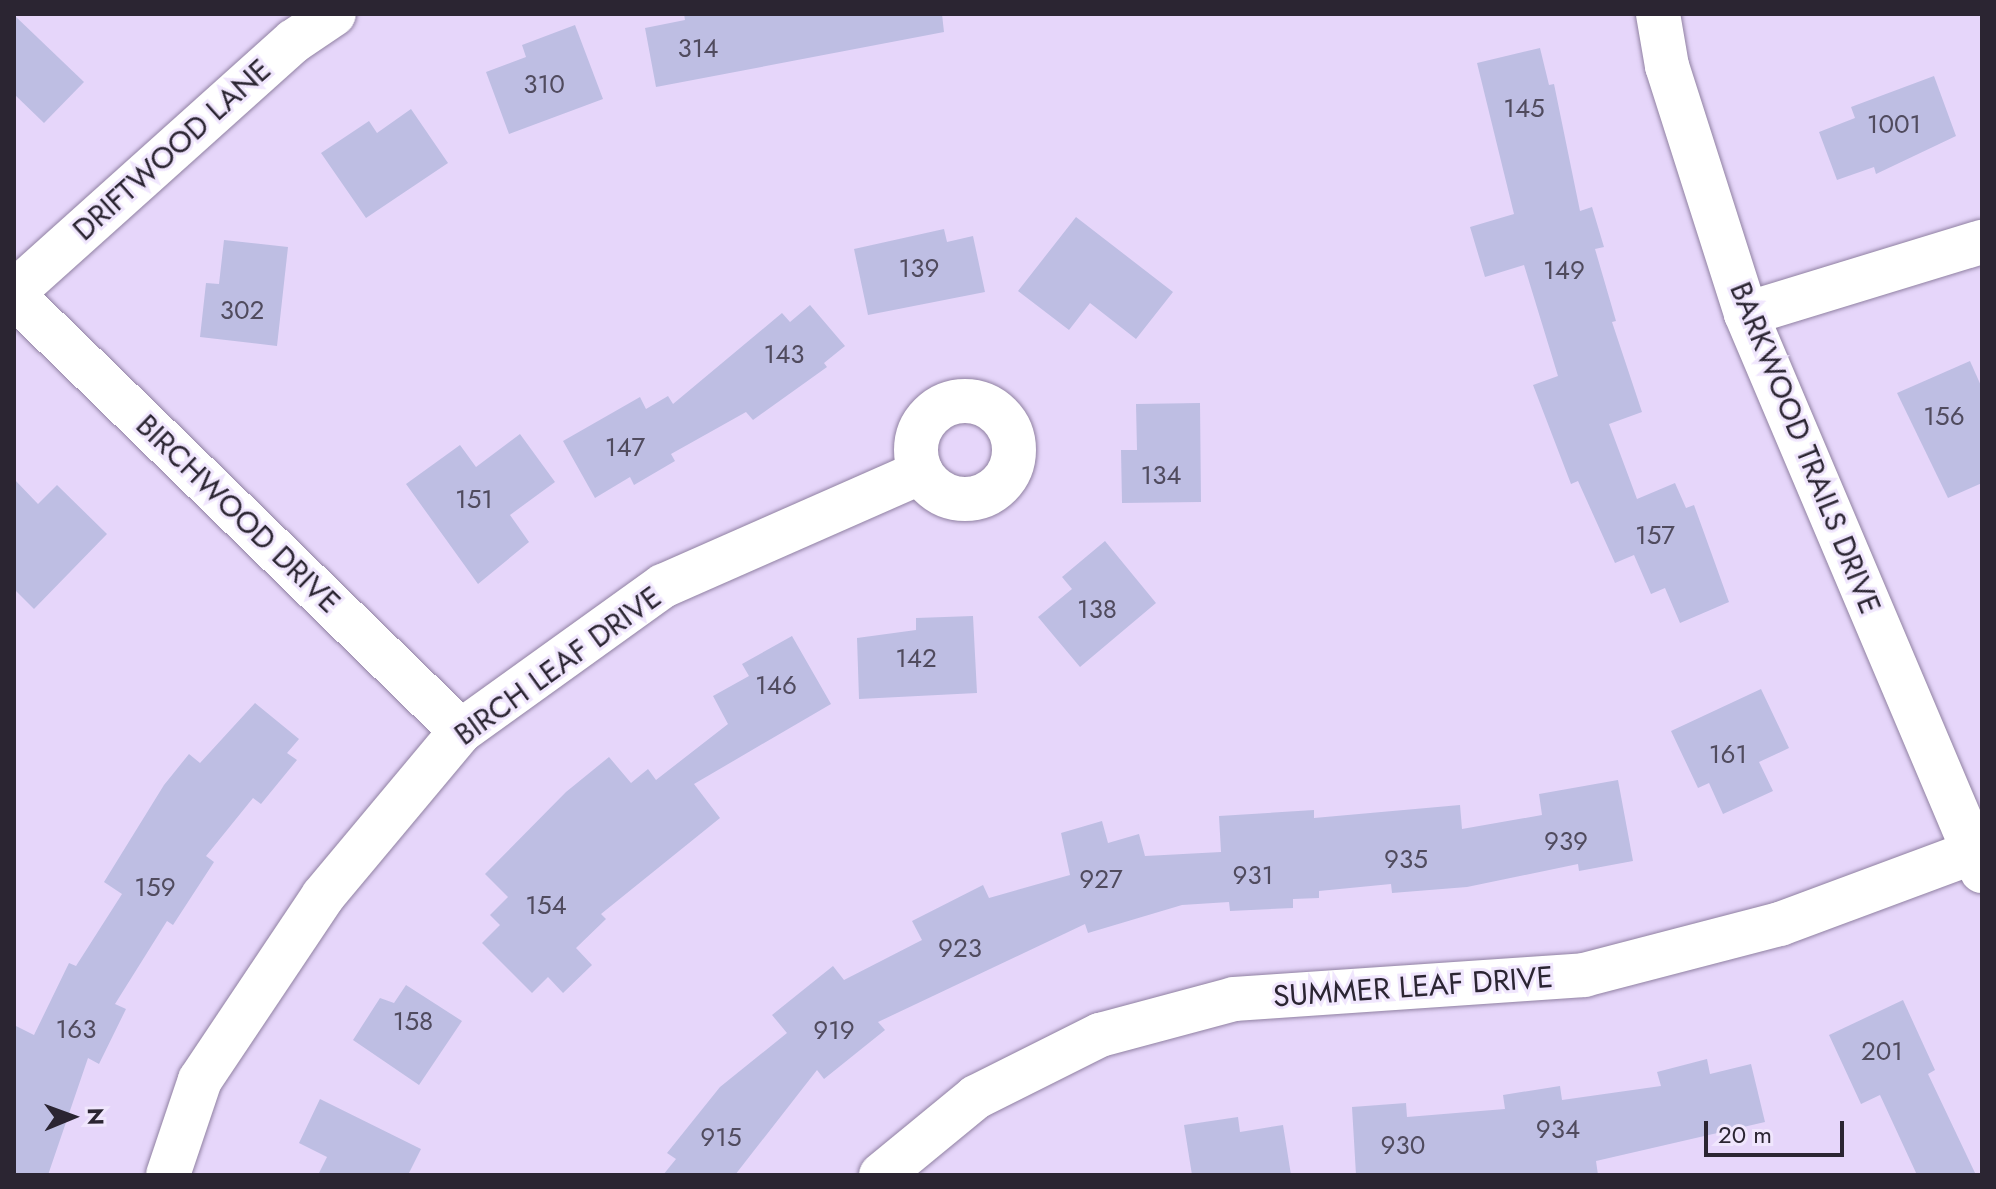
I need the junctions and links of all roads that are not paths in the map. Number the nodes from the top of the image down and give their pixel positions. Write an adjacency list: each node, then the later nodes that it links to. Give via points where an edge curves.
1 (334, 14): 4 (street, DRIFTWOOD LANE, via 294,41)
2 (1658, 14): 5 (street, BARKWOOD TRAILS DRIVE, via 1667,66)
3 (1982, 242): 5 (street)
4 (14, 294): 7 (street, BIRCHWOOD DRIVE)
5 (1746, 314): 8 (street, BARKWOOD TRAILS DRIVE)
6 (921, 472): 7 (street, BIRCH LEAF DRIVE, via 663,586)
7 (461, 731): 9 (street, BIRCH LEAF DRIVE, via 323,896 200,1080)
8 (1979, 858): 10 (street, SUMMER LEAF DRIVE, via 1780,924 1584,975 1234,999 1100,1035 976,1097)
9 (168, 1175)
10 (881, 1175)

